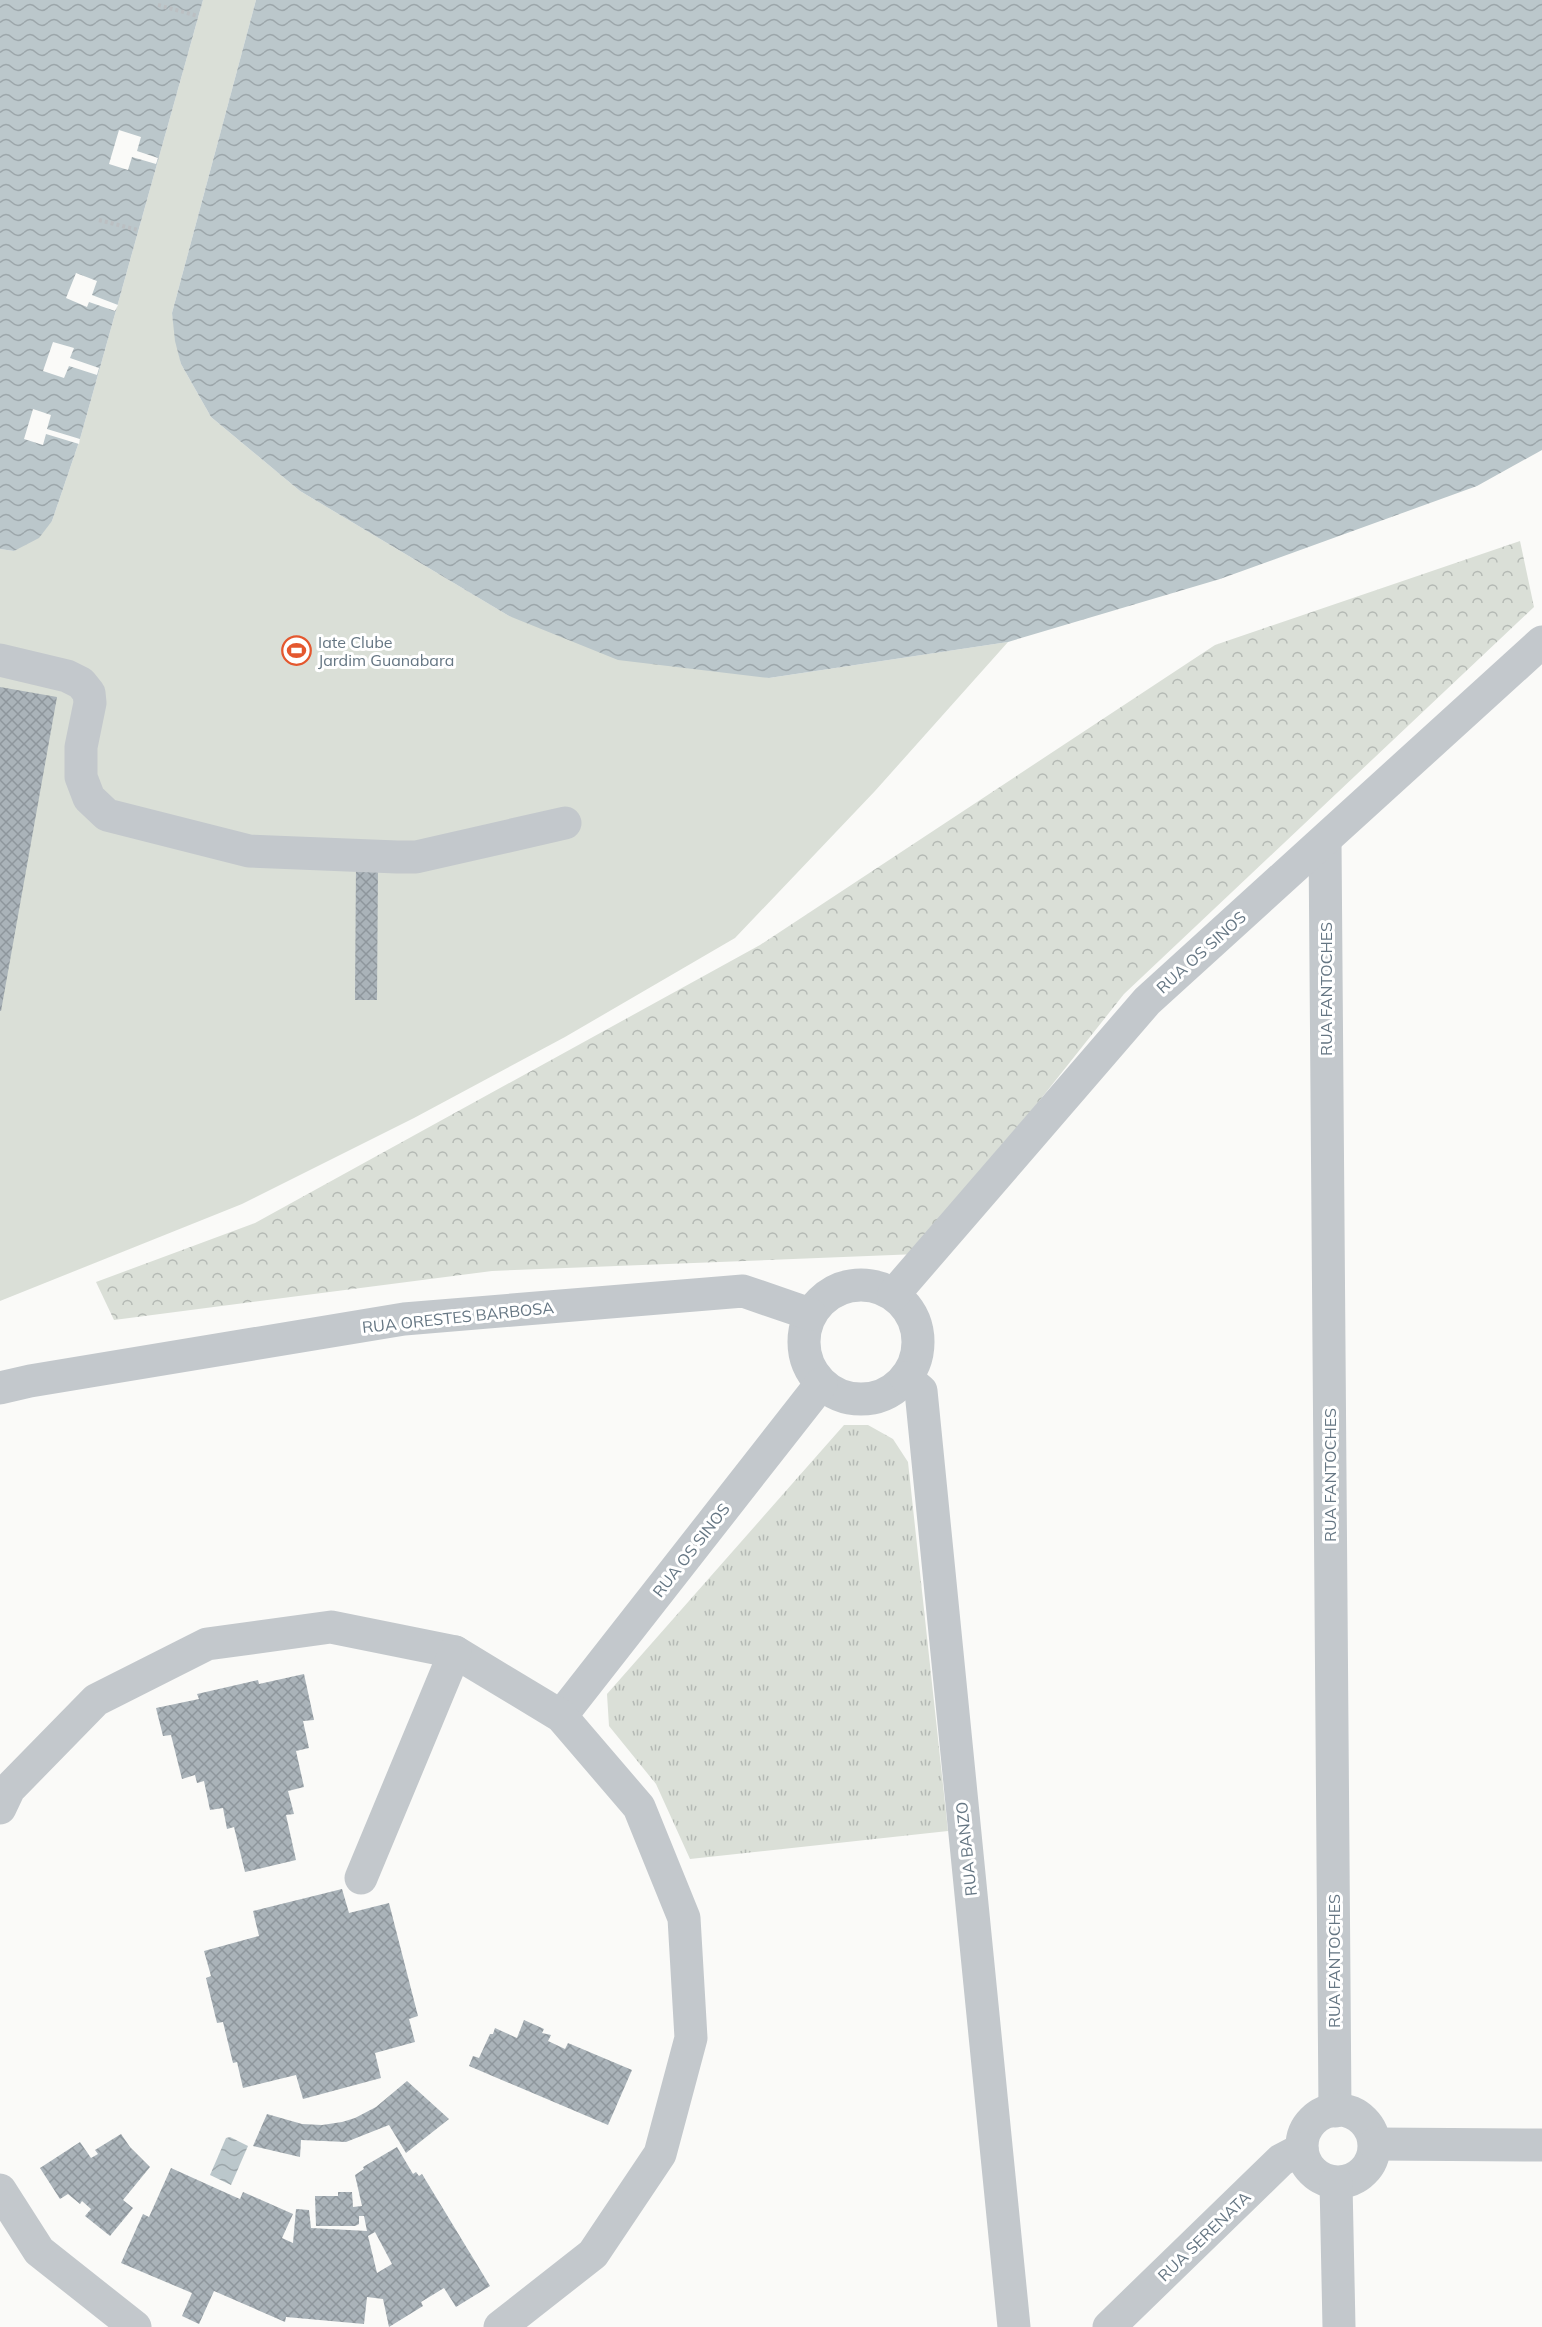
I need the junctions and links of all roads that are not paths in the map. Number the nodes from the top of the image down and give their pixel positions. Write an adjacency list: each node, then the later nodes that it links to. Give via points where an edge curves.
1 (1542, 642): 4 (street, RUA OS SINOS)
2 (0, 660): 3 (street, via 67,676 81,683 89,693 81,777 89,798 107,815 249,851 397,857)
3 (565, 823)
4 (1324, 840): 5 (street, RUA OS SINOS, via 1147,1001); 14 (street, RUA FANTOCHES)
5 (894, 1294): 6 (street, via 876,1286 838,1288); 7 (street, via 916,1325 919,1344)
6 (810, 1314): 8 (street, via 803,1352); 9 (street, RUA ORESTES BARBOSA, via 743,1291 404,1319)
7 (906, 1378): 8 (street, via 892,1391 855,1400); 22 (street, RUA BANZO, via 921,1391)
8 (821, 1384): 11 (street, RUA OS SINOS)
9 (0, 1388)
10 (455, 1652): 11 (street); 12 (street, via 331,1628 207,1644 96,1700 9,1789); 13 (street)
11 (561, 1716): 21 (street, via 639,1807 662,1862 684,1918 691,2038 660,2154 593,2254)
12 (0, 1808)
13 (361, 1878)
14 (1335, 2110): 15 (street, via 1364,2121); 17 (street, via 1310,2123 1303,2135)
15 (1375, 2144): 16 (street); 18 (street, via 1367,2169 1353,2180)
16 (1542, 2145)
17 (1302, 2149): 18 (street, via 1313,2174); 23 (street, RUA SERENATA, via 1281,2160)
18 (1336, 2183): 24 (street)
19 (0, 2190): 20 (street, via 39,2251)
20 (135, 2327)
21 (500, 2327)
22 (1014, 2327)
23 (1109, 2327)
24 (1339, 2327)

